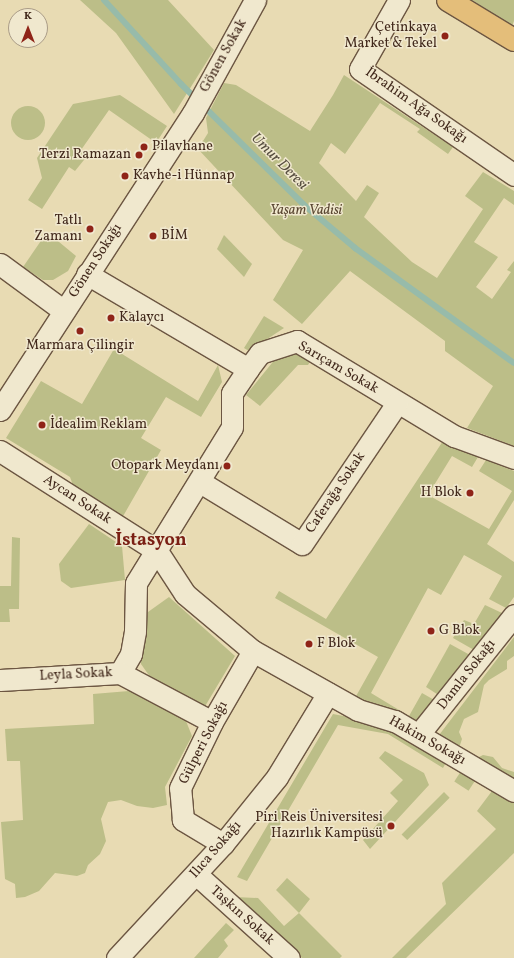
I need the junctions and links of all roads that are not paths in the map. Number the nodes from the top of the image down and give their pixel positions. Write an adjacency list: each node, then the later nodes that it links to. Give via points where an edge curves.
1 (255, 0): 5 (street, Gönen Sokak)
2 (399, 0): 6 (street, İbrahim Ağa Sokağı, via 360,69)
3 (448, 0): 4 (main road)
4 (514, 40)
5 (193, 113): 8 (street, Gönen Sokağı)
6 (514, 175)
7 (0, 264): 9 (street)
8 (87, 274): 9 (street, Gönen Sokağı); 10 (street)
9 (64, 311): 12 (street, Gönen Sokağı)
10 (248, 369): 11 (street, Sarıçam Sokak, via 260,353 297,341); 15 (street, Sarıçam Sokak, via 232,393 232,427)
11 (397, 403): 14 (street, Sarıçam Sokak, via 454,436); 15 (street, Caferağa Sokak, via 302,544)
12 (0, 410)
13 (0, 451): 16 (street, Aycan Sokak)
14 (514, 458)
15 (200, 482): 16 (street, Sarıçam Sokak)
16 (157, 551): 18 (street, Aycan Sokak, via 184,594); 19 (street, Sarıçam Sokak, via 136,583 135,631 131,654)
17 (514, 615): 23 (street, Damla Sokağı)
18 (253, 651): 21 (street, Hakim Sokağı); 22 (street, Gülperi Sokağı)
19 (120, 673): 20 (street, Leyla Sokak); 22 (street, Leyla Sokak)
20 (0, 680)
21 (328, 693): 23 (street, Hakim Sokağı, via 358,710 395,721); 25 (street, Ilıca Sokağı, via 277,777)
22 (212, 722): 25 (street, Gülperi Sokağı, via 180,788 183,820)
23 (420, 734): 24 (street, Hakim Sokağı)
24 (514, 791)
25 (223, 844): 26 (street, Ilıca Sokağı)
26 (196, 874): 27 (street, Ilıca Sokağı); 28 (street, Taşkın Sokak)
27 (117, 958)
28 (288, 958)

